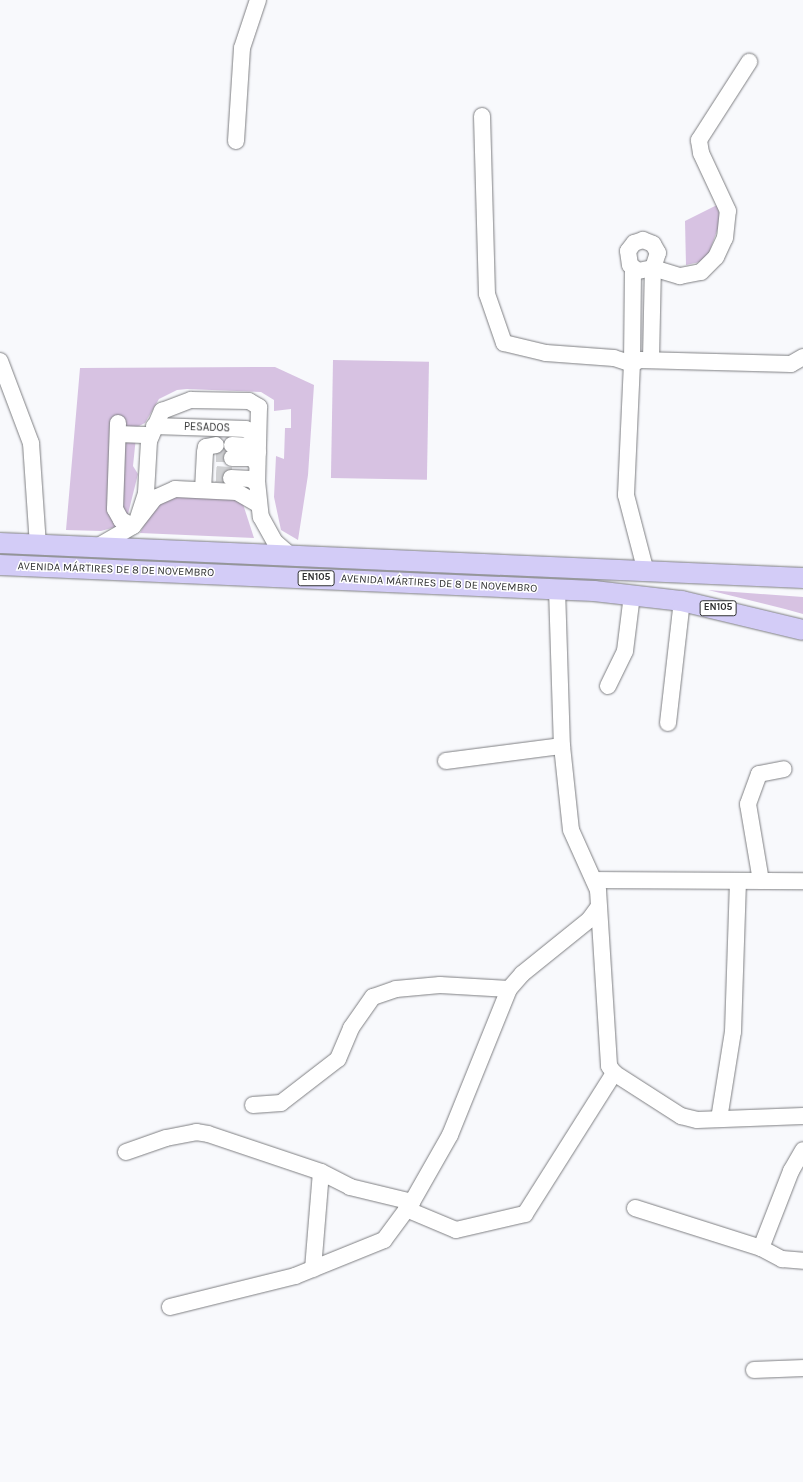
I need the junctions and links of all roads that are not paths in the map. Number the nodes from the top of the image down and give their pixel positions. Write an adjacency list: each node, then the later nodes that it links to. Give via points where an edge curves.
1 (258, 0): 4 (street, via 242,48)
2 (749, 62): 6 (street, via 699,140 700,153 728,211 724,238 716,256 701,272 680,276)
3 (482, 116): 10 (street, via 488,294 504,343 546,353 608,357)
4 (236, 141)
5 (633, 268): 6 (street, via 643,272); 6 (street, via 628,261 628,251 634,243 643,240 657,248 658,259); 10 (street)
6 (653, 268): 8 (street)
7 (803, 357): 8 (street, via 791,364)
8 (651, 360): 10 (street)
9 (0, 361): 19 (street, via 31,443)
10 (632, 364): 23 (street, via 626,495)
11 (157, 422): 13 (street, PESADOS, via 246,429); 13 (street, PESADOS, via 247,410); 15 (street, via 118,428); 17 (street, via 146,492)
12 (109, 456): 15 (street, via 110,468)
13 (257, 457): 14 (street, via 252,455); 14 (street, via 251,479); 16 (street)
14 (217, 463): 16 (street, via 237,492); 17 (street, via 155,498)
15 (116, 477): 17 (street, via 115,509 121,520)
16 (258, 504): 21 (street, via 267,530)
17 (136, 522): 20 (street)
18 (0, 543): 19 (main road, AVENIDA MÁRTIRES DE 8 DE NOVEMBRO / EN105)
19 (38, 545): 20 (main road, AVENIDA MÁRTIRES DE 8 DE NOVEMBRO / EN105)
20 (96, 547): 21 (main road, AVENIDA MÁRTIRES DE 8 DE NOVEMBRO / EN105)
21 (290, 555): 23 (main road, AVENIDA MÁRTIRES DE 8 DE NOVEMBRO / EN105)
22 (0, 565): 25 (main road, AVENIDA MÁRTIRES DE 8 DE NOVEMBRO / EN105)
23 (646, 572): 24 (main road, AVENIDA MÁRTIRES DE 8 DE NOVEMBRO / EN105)
24 (803, 578)
25 (557, 589): 26 (main road, AVENIDA MÁRTIRES DE 8 DE NOVEMBRO / EN105); 31 (street)
26 (632, 595): 27 (main road, AVENIDA MÁRTIRES DE 8 DE NOVEMBRO / EN105); 29 (street, via 625,651)
27 (682, 601): 28 (main road, AVENIDA MÁRTIRES DE 8 DE NOVEMBRO / EN105); 30 (street)
28 (803, 630)
29 (608, 686)
30 (668, 723)
31 (562, 746): 32 (street); 34 (street, via 571,830)
32 (446, 761)
33 (784, 769): 36 (street, via 759,774 748,804)
34 (594, 880): 35 (street); 38 (street)
35 (738, 881): 36 (street); 43 (street, via 733,1025)
36 (761, 881): 37 (street)
37 (803, 881)
38 (597, 908): 39 (street, via 590,920 522,974); 40 (street, via 608,1053)
39 (509, 989): 41 (street, via 440,985 396,988 373,997 351,1028 338,1059 281,1102); 47 (street, via 450,1135)
40 (614, 1073): 43 (street, via 681,1116); 47 (street, via 525,1214 515,1220 456,1230)
41 (253, 1105)
42 (803, 1116): 43 (street)
43 (719, 1119)
44 (803, 1150): 49 (street, via 791,1171)
45 (126, 1152): 46 (street, via 196,1132)
46 (321, 1172): 47 (street, via 350,1187); 51 (street)
47 (409, 1206): 51 (street, via 384,1240)
48 (635, 1208): 49 (street)
49 (761, 1248): 50 (street, via 782,1258)
50 (803, 1261)
51 (313, 1270): 52 (street)
52 (170, 1307)
53 (803, 1368): 54 (street)
54 (754, 1370)

